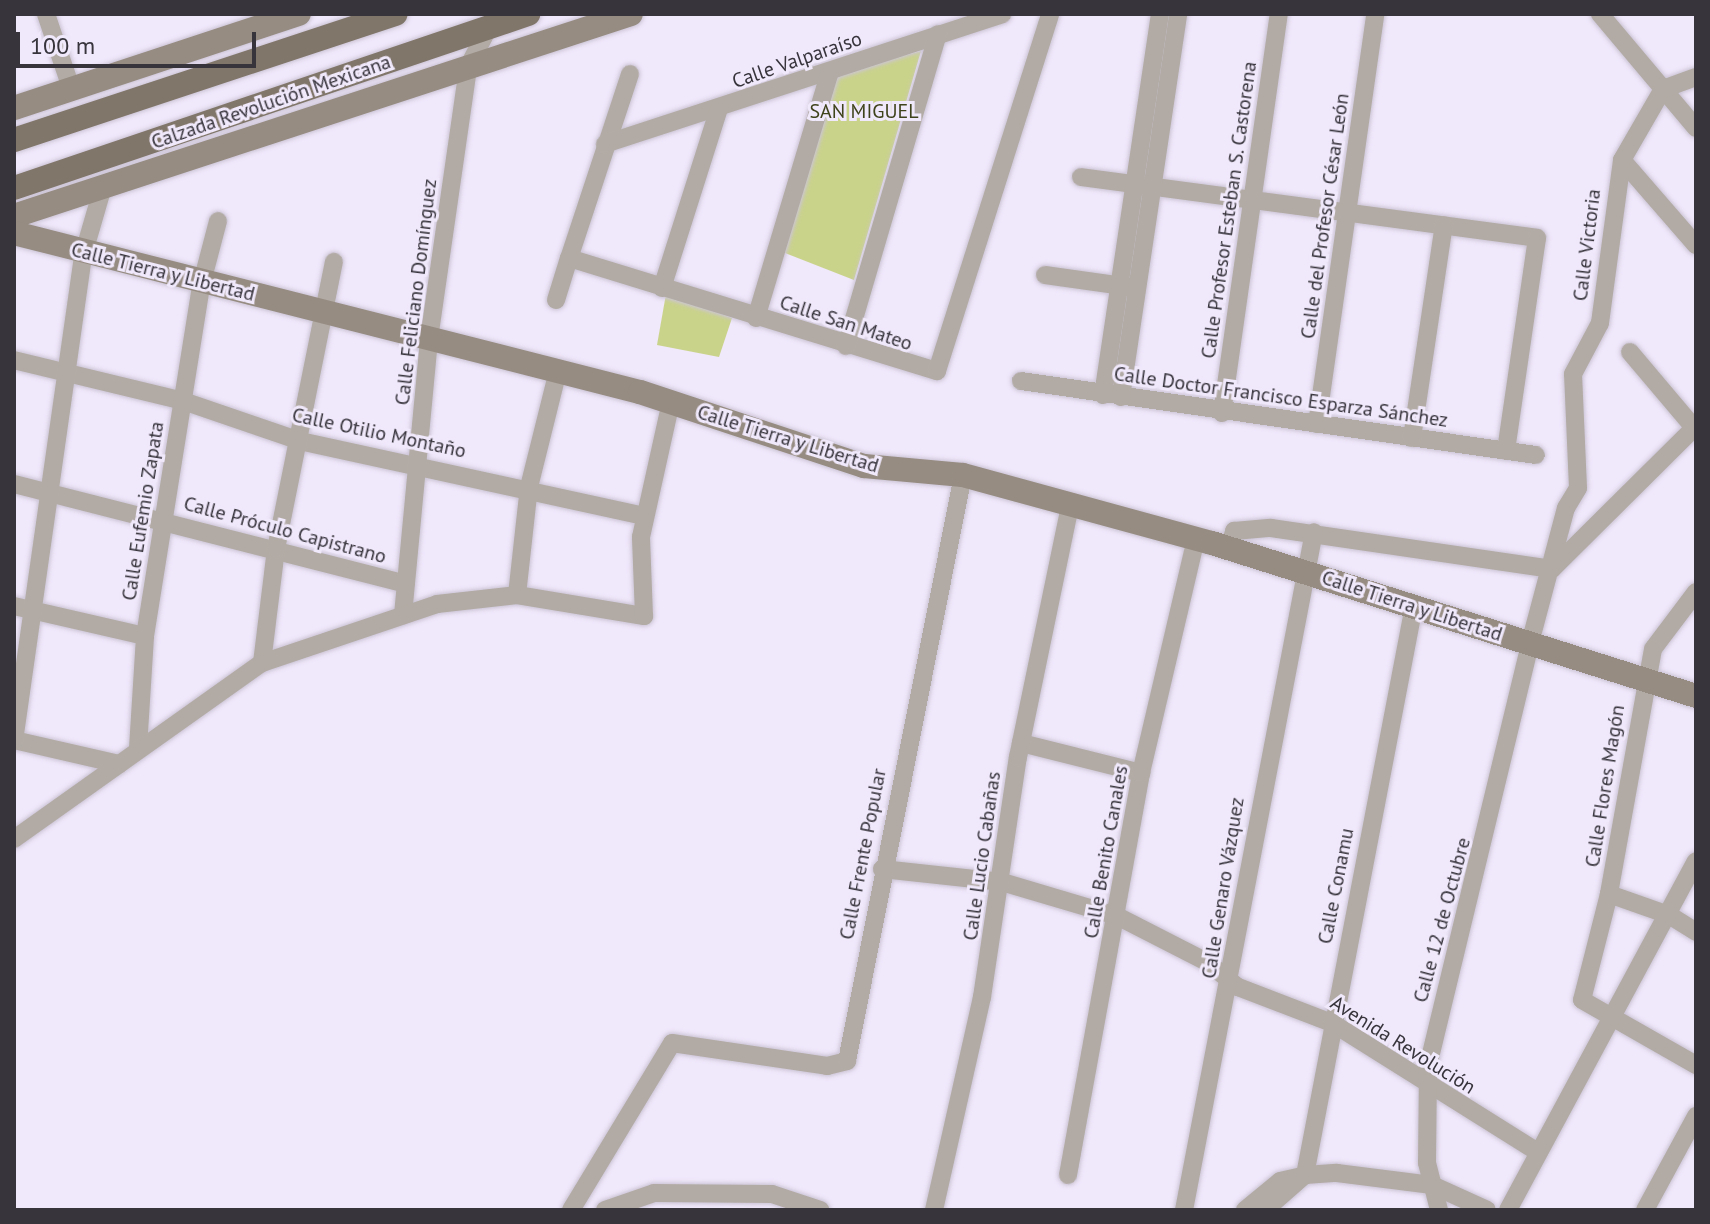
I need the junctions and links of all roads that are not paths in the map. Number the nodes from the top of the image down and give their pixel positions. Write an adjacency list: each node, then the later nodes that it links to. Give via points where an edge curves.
1 (46, 14): 20 (street)
2 (299, 14): 20 (street)
3 (396, 14): 24 (main road)
4 (528, 14): 13 (main road, Calzada Revolución Mexicana)
5 (631, 14): 15 (street)
6 (1002, 14): 14 (street, Calle Valparaíso)
7 (1050, 14): 49 (street, Calle San Mateo, via 943,365 928,372)
8 (1160, 14): 28 (street)
9 (1178, 14): 28 (street)
10 (1279, 14): 31 (street, Calle Profesor Esteban S. Castorena)
11 (1375, 14): 32 (street, Calle del Profesor César León)
12 (1600, 14): 19 (street)
13 (489, 27): 15 (street, Calle Feliciano Domínguez); 29 (main road, Calzada Revolución Mexicana)
14 (938, 34): 16 (street, Calle Valparaíso); 49 (street)
15 (468, 67): 30 (street); 48 (street, Calle Feliciano Domínguez)
16 (830, 72): 22 (street, Calle Valparaíso); 47 (street)
17 (630, 74): 25 (street)
18 (1696, 77): 19 (street)
19 (1663, 89): 23 (street); 26 (street, Calle Victoria)
20 (72, 91): 21 (street)
21 (14, 108)
22 (718, 111): 25 (street, Calle Valparaíso); 44 (street)
23 (1696, 128)
24 (14, 140)
25 (605, 144): 39 (street)
26 (1622, 160): 37 (street); 77 (street, Calle Victoria, via 1600,323 1573,374 1582,470)
27 (1081, 177): 28 (street)
28 (1142, 185): 31 (street); 43 (street)
29 (14, 188)
30 (102, 190): 33 (street); 38 (street)
31 (1252, 199): 32 (street); 58 (street, Calle Profesor Esteban S. Castorena)
32 (1348, 211): 35 (street); 59 (street, Calle del Profesor César León)
33 (14, 216)
34 (218, 221): 42 (street, Calle Eufemio Zapata)
35 (1444, 225): 61 (street); 63 (street, via 1537,238)
36 (14, 233): 38 (street, Calle Tierra y Libertad)
37 (1696, 245)
38 (84, 252): 42 (street, Calle Tierra y Libertad); 53 (street)
39 (569, 258): 44 (street, Calle San Mateo); 45 (street)
40 (334, 262): 46 (street)
41 (1045, 275): 43 (street)
42 (202, 282): 46 (street, Calle Tierra y Libertad); 56 (street, Calle Eufemio Zapata)
43 (1128, 287): 55 (street)
44 (662, 288): 47 (street, Calle San Mateo)
45 (556, 300)
46 (320, 311): 48 (street, Calle Tierra y Libertad); 62 (street)
47 (756, 318): 49 (street, Calle San Mateo)
48 (429, 339): 52 (street, Calle Tierra y Libertad); 65 (street, Calle Feliciano Domínguez)
49 (846, 346)
50 (1630, 352): 60 (street)
51 (14, 360): 53 (street, Calle Otilio Montaño)
52 (558, 371): 57 (street, Calle Tierra y Libertad); 68 (street)
53 (65, 372): 56 (street, Calle Otilio Montaño); 69 (street)
54 (1021, 381): 55 (street, Calle Doctor Francisco Esparza Sánchez)
55 (1112, 396): 58 (street, Calle Doctor Francisco Esparza Sánchez)
56 (183, 401): 62 (street, Calle Otilio Montaño); 72 (street, Calle Eufemio Zapata)
57 (671, 402): 66 (street, Calle Tierra y Libertad, via 864,466); 71 (street)
58 (1222, 413): 59 (street, Calle Doctor Francisco Esparza Sánchez)
59 (1317, 424): 61 (street, Calle Doctor Francisco Esparza Sánchez)
60 (1695, 429): 77 (street)
61 (1412, 438): 63 (street, Calle Doctor Francisco Esparza Sánchez)
62 (300, 441): 65 (street, Calle Otilio Montaño); 75 (street)
63 (1506, 451): 64 (street, Calle Doctor Francisco Esparza Sánchez)
64 (1536, 455)
65 (417, 465): 68 (street, Calle Otilio Montaño); 79 (street, Calle Feliciano Domínguez)
66 (963, 475): 70 (street, Calle Tierra y Libertad); 97 (street, Calle Frente Popular)
67 (14, 484): 69 (street, Calle Próculo Capistrano)
68 (529, 487): 71 (street, Calle Otilio Montaño); 81 (street)
69 (46, 492): 72 (street, Calle Próculo Capistrano); 83 (street)
70 (1070, 507): 74 (street, Calle Tierra y Libertad); 91 (street, Calle Lucio Cabañas)
71 (644, 516): 81 (street, via 644,616)
72 (163, 521): 75 (street, Calle Próculo Capistrano); 85 (street, Calle Eufemio Zapata)
73 (1314, 532): 76 (street, via 1234,531); 77 (street); 78 (street, Calle Genaro Vázquez)
74 (1196, 539): 76 (street, Calle Tierra y Libertad); 94 (street, Calle Benito Canales)
75 (276, 549): 79 (street, Calle Próculo Capistrano); 87 (street)
76 (1229, 549): 78 (street, Calle Tierra y Libertad)
77 (1552, 569): 86 (street, Calle Victoria)
78 (1304, 572): 82 (street, Calle Tierra y Libertad); 103 (street, Calle Genaro Vázquez, via 1236,923)
79 (405, 584): 84 (street, Calle Feliciano Domínguez)
80 (1696, 592): 88 (street, Calle Flores Magón, via 1664,628)
81 (517, 595): 84 (street, via 437,604)
82 (1414, 606): 86 (street, Calle Tierra y Libertad); 105 (street, Calle Conamu)
83 (21, 608): 85 (street); 90 (street)
84 (403, 615): 87 (street)
85 (145, 636): 92 (street, Calle Eufemio Zapata)
86 (1530, 643): 88 (street, Calle Tierra y Libertad); 107 (street, Calle 12 de Octubre)
87 (262, 663): 92 (street)
88 (1644, 679): 89 (street, Calle Tierra y Libertad); 99 (street, Calle Flores Magón)
89 (1696, 696)
90 (14, 740): 93 (street)
91 (1021, 743): 94 (street); 98 (street, Calle Lucio Cabañas)
92 (138, 748): 93 (street)
93 (119, 764): 95 (street)
94 (1141, 773): 101 (street, Calle Benito Canales)
95 (14, 839)
96 (1696, 861): 100 (street)
97 (882, 869): 98 (street, Avenida Revolución); 113 (street, Calle Frente Popular, via 847,1061 827,1066 678,1042 667,1046)
98 (1002, 882): 101 (street, Avenida Revolución); 116 (street, Calle Lucio Cabañas)
99 (1609, 894): 100 (street); 104 (street, Calle Flores Magón, via 1582,1000)
100 (1669, 915): 102 (street); 104 (street)
101 (1117, 916): 103 (street, Avenida Revolución, via 1207,962); 110 (street, Calle Benito Canales)
102 (1696, 932)
103 (1231, 982): 105 (street, Avenida Revolución); 117 (street, Calle Genaro Vázquez, via 1197,1119)
104 (1613, 1014): 106 (street); 109 (street)
105 (1332, 1023): 107 (street, Avenida Revolución); 111 (street, Calle Conamu)
106 (1696, 1065)
107 (1427, 1087): 109 (street, Avenida Revolución); 112 (street, Calle 12 de Octubre)
108 (1696, 1116): 123 (street)
109 (1538, 1152): 122 (street)
110 (1068, 1175)
111 (1305, 1175): 112 (street); 118 (street, via 1280,1181); 119 (street)
112 (1432, 1185): 120 (street, Calle 12 de Octubre); 121 (street)
113 (571, 1210)
114 (605, 1210): 115 (street, via 654,1193 772,1194)
115 (820, 1210)
116 (934, 1210)
117 (1184, 1210)
118 (1245, 1210)
119 (1265, 1210)
120 (1439, 1210)
121 (1487, 1210)
122 (1508, 1210)
123 (1645, 1210)

